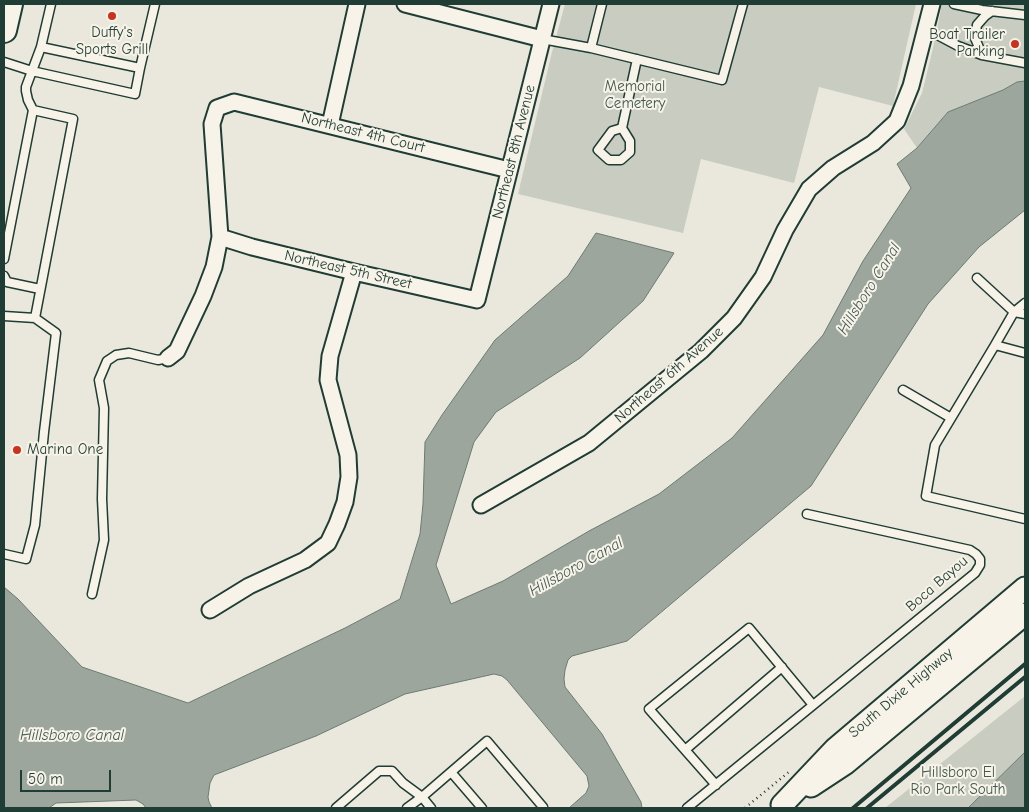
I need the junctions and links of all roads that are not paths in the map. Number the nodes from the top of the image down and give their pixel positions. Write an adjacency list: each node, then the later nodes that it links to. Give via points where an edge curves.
1 (10, 4): 14 (main road)
2 (51, 4): 16 (lane)
3 (155, 4): 22 (lane)
4 (357, 4): 25 (street)
5 (405, 4): 15 (street)
6 (551, 4): 15 (street, Northeast 8th Avenue)
7 (602, 4): 17 (lane)
8 (743, 4): 19 (lane, via 722,80)
9 (932, 4): 13 (street, Northeast 6th Avenue)
10 (954, 4): 11 (lane)
11 (992, 11): 12 (lane); 18 (lane, via 977,25 975,38)
12 (1025, 14)
13 (926, 29): 18 (lane); 45 (street, Northeast 6th Avenue, via 911,86 897,122 809,189 763,277 734,318 701,351 589,443)
14 (4, 30)
15 (542, 39): 17 (lane); 27 (street, Northeast 8th Avenue)
16 (41, 47): 22 (lane); 23 (lane)
17 (591, 48): 19 (lane)
18 (982, 55): 21 (lane)
19 (637, 59): 26 (lane)
20 (4, 62): 23 (lane)
21 (1025, 63)
22 (140, 68): 23 (lane, via 134,94)
23 (32, 71): 24 (lane, via 26,91)
24 (33, 110): 29 (lane); 33 (lane, via 73,118)
25 (330, 125): 27 (street, Northeast 4th Court); 28 (street, Northeast 4th Court, via 234,102 217,108 212,124)
26 (622, 128): 26 (lane, via 630,141 630,152 621,160 609,160 598,150 612,131)
27 (509, 170): 34 (street, Northeast 8th Avenue)
28 (220, 237): 30 (street, Northeast 5th Street); 42 (street, via 204,296 177,351)
29 (4, 259)
30 (354, 272): 34 (street, Northeast 5th Street); 51 (street, via 330,356 328,380 348,455 349,477 337,524 328,543 305,560 249,586)
31 (4, 276): 33 (lane, via 7,282)
32 (977, 278): 36 (lane)
33 (40, 289): 39 (lane)
34 (477, 300)
35 (1025, 303): 36 (lane)
36 (1014, 312): 37 (lane); 40 (lane)
37 (1025, 314)
38 (4, 316): 39 (lane)
39 (35, 318): 48 (lane, via 56,333 35,524 26,559)
40 (995, 345): 41 (lane); 44 (lane)
41 (1025, 353)
42 (168, 358): 50 (lane, via 158,360 129,353 116,355 107,361 99,380 104,408 104,540)
43 (903, 390): 44 (lane)
44 (951, 418): 47 (lane, via 935,446 926,496)
45 (481, 505)
46 (807, 514): 54 (lane, Boca Bayou, via 970,550 980,559 975,573)
47 (1025, 519)
48 (4, 554)
49 (1025, 588): 59 (main road, South Dixie Highway, via 835,749)
50 (92, 594)
51 (210, 610)
52 (1025, 614): 59 (main road, South Dixie Highway, via 846,763)
53 (782, 667): 54 (lane); 55 (lane); 55 (lane, via 749,628 649,709)
54 (813, 705): 57 (lane, Boca Bayou)
55 (685, 750): 57 (lane)
56 (451, 772): 58 (lane); 63 (lane); 64 (lane, via 487,742)
57 (716, 785): 65 (lane, Boca Bayou)
58 (422, 797): 60 (lane, via 392,771 380,771); 61 (lane); 62 (lane)
59 (780, 807)
60 (336, 808)
61 (407, 808)
62 (431, 808)
63 (482, 808)
64 (542, 808)
65 (687, 808)

